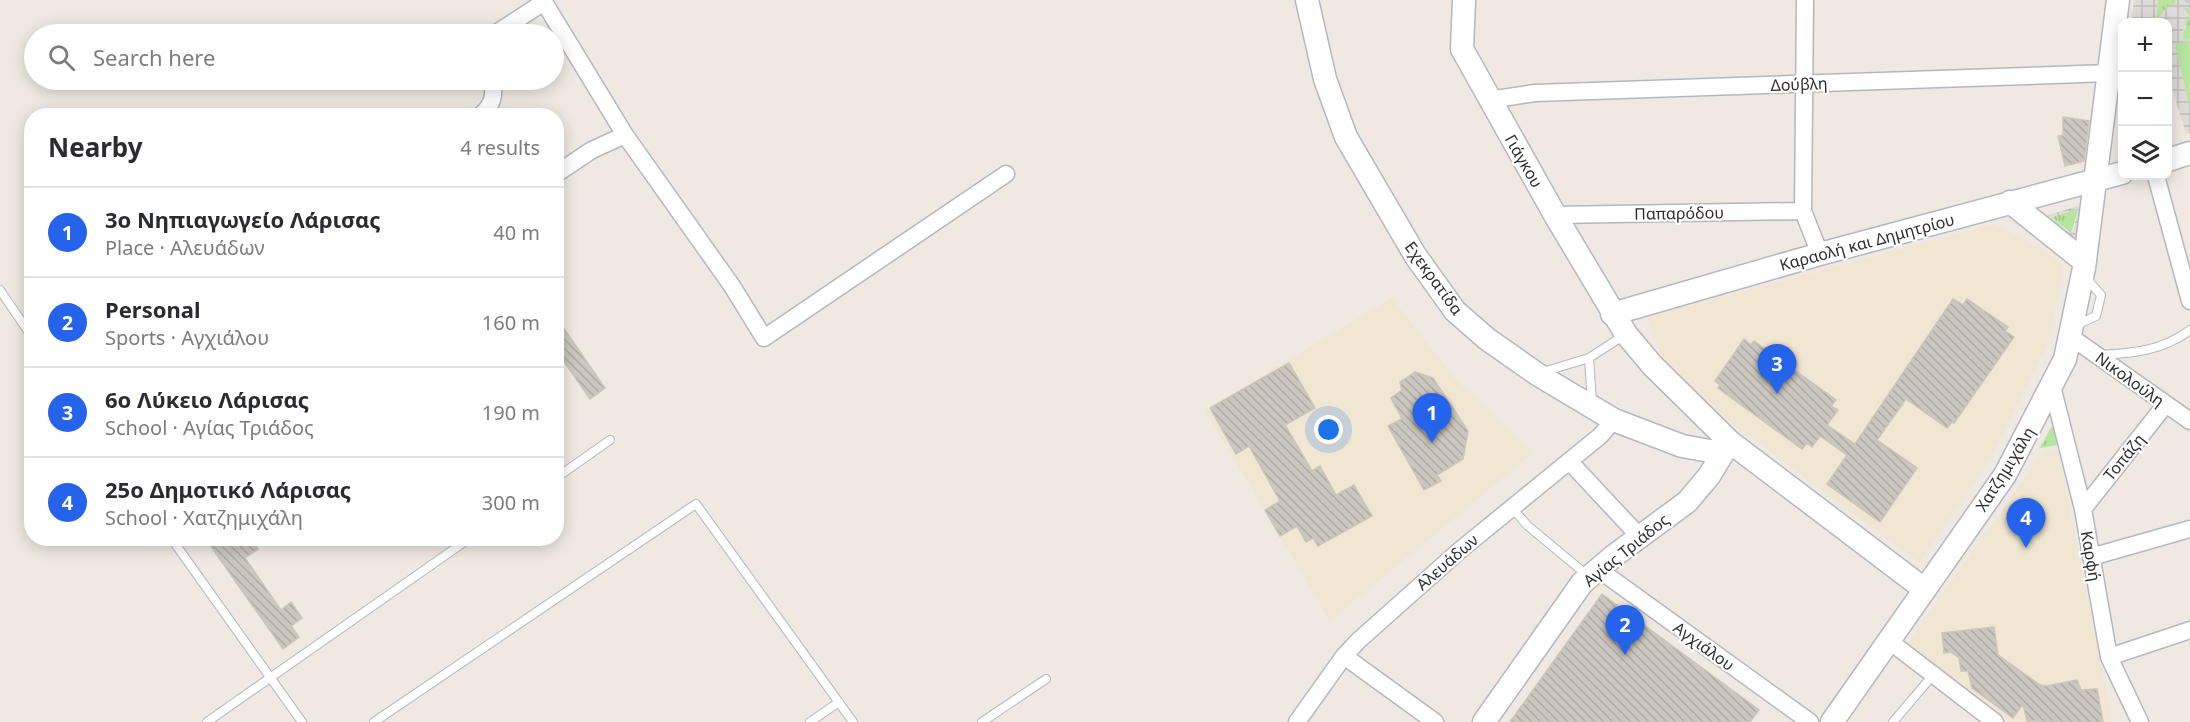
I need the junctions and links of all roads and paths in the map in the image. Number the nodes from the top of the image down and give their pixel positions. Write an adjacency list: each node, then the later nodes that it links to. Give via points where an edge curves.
1 (1307, 0): 35 (street, Εχεκρατίδα, via 1325,79 1346,137 1391,215 1455,311)
2 (1464, 0): 13 (street, Γιάγκου, via 1462,49)
3 (1804, 0): 11 (street)
4 (2118, 0): 10 (street, Χατζημιχάλη)
5 (2185, 0): 6 (path)
6 (2190, 2)
7 (510, 24): 8 (street, via 544,2)
8 (557, 24)
9 (564, 35): 15 (street)
10 (2110, 73): 11 (street, Δούβλη); 20 (street, Χατζημιχάλη, via 2111,97)
11 (1804, 84): 13 (street, Δούβλη, via 1535,93); 22 (street)
12 (493, 90): 14 (street)
13 (1489, 100): 23 (street, Γιάγκου)
14 (489, 108)
15 (625, 135): 16 (street); 17 (street, via 764,338)
16 (564, 169)
17 (1006, 174)
18 (2118, 174): 20 (street, Καραολή και Δημητρίου)
19 (2172, 174): 27 (street)
20 (2095, 181): 21 (street, Καραολή και Δημητρίου); 25 (street, Χατζημιχάλη)
21 (2010, 202): 24 (street, Καραολή και Δημητρίου); 25 (street)
22 (1803, 211): 23 (street, Παπαρόδου); 24 (street)
23 (1555, 215): 28 (street, Γιάγκου)
24 (1820, 254): 28 (street, Καραολή και Δημητρίου)
25 (2084, 268): 31 (street, Χατζημιχάλη)
26 (0, 290): 29 (lane)
27 (2190, 301)
28 (1612, 314): 32 (street, Γιάγκου)
29 (24, 325)
30 (2190, 330): 33 (lane, via 2163,347 2145,352)
31 (2072, 331): 33 (street, Νικολούλη); 36 (street, Χατζημιχάλη)
32 (1626, 334): 34 (lane); 42 (street, Γιάγκου)
33 (2098, 355): 37 (street, Νικολούλη)
34 (1589, 358): 35 (lane); 38 (lane)
35 (1537, 374): 38 (street, Εχεκρατίδα)
36 (2052, 386): 46 (street, Καρφή); 53 (street, Χατζημιχάλη, via 2005,475)
37 (2166, 405): 40 (street, Νικολούλη); 46 (street, Τοπάζη)
38 (1592, 407): 39 (street, Εχεκρατίδα)
39 (1614, 420): 42 (street, Εχεκρατίδα, via 1708,453); 43 (street, Αλευάδων)
40 (2190, 421)
41 (610, 440): 44 (lane)
42 (1726, 448): 48 (street, Αγίας Τριάδος, via 1687,502); 53 (street, Γιάγκου)
43 (1569, 461): 45 (street, Αλευάδων); 48 (street)
44 (564, 472)
45 (1512, 508): 52 (lane, via 1528,526); 56 (street, Αλευάδων, via 1402,600)
46 (2083, 509): 51 (street, Καρφή)
47 (2190, 529): 51 (street)
48 (1640, 537): 52 (street, Αγίας Τριάδος)
49 (177, 546): 59 (lane)
50 (459, 546): 59 (lane)
51 (2091, 557): 57 (street, Καρφή)
52 (1593, 573): 70 (street, Αγίας Τριάδος); 71 (street, Αγχιάλου)
53 (1924, 589): 55 (street, Χατζημιχάλη)
54 (2190, 630): 57 (street)
55 (1888, 640): 58 (street); 72 (street, Χατζημιχάλη)
56 (1344, 656): 68 (street, Αλευάδων); 69 (street)
57 (2109, 657): 75 (street, Καρφή)
58 (1933, 675): 73 (lane); 74 (street)
59 (272, 678): 63 (lane); 64 (lane)
60 (1046, 679): 67 (lane)
61 (839, 702): 62 (lane, via 696,504); 65 (lane); 66 (lane)
62 (380, 720)
63 (207, 722)
64 (302, 722)
65 (810, 722)
66 (853, 722)
67 (982, 722)
68 (1297, 722)
69 (1435, 722)
70 (1484, 722)
71 (1810, 722)
72 (1832, 722)
73 (1893, 722)
74 (1995, 722)
75 (2140, 722)

